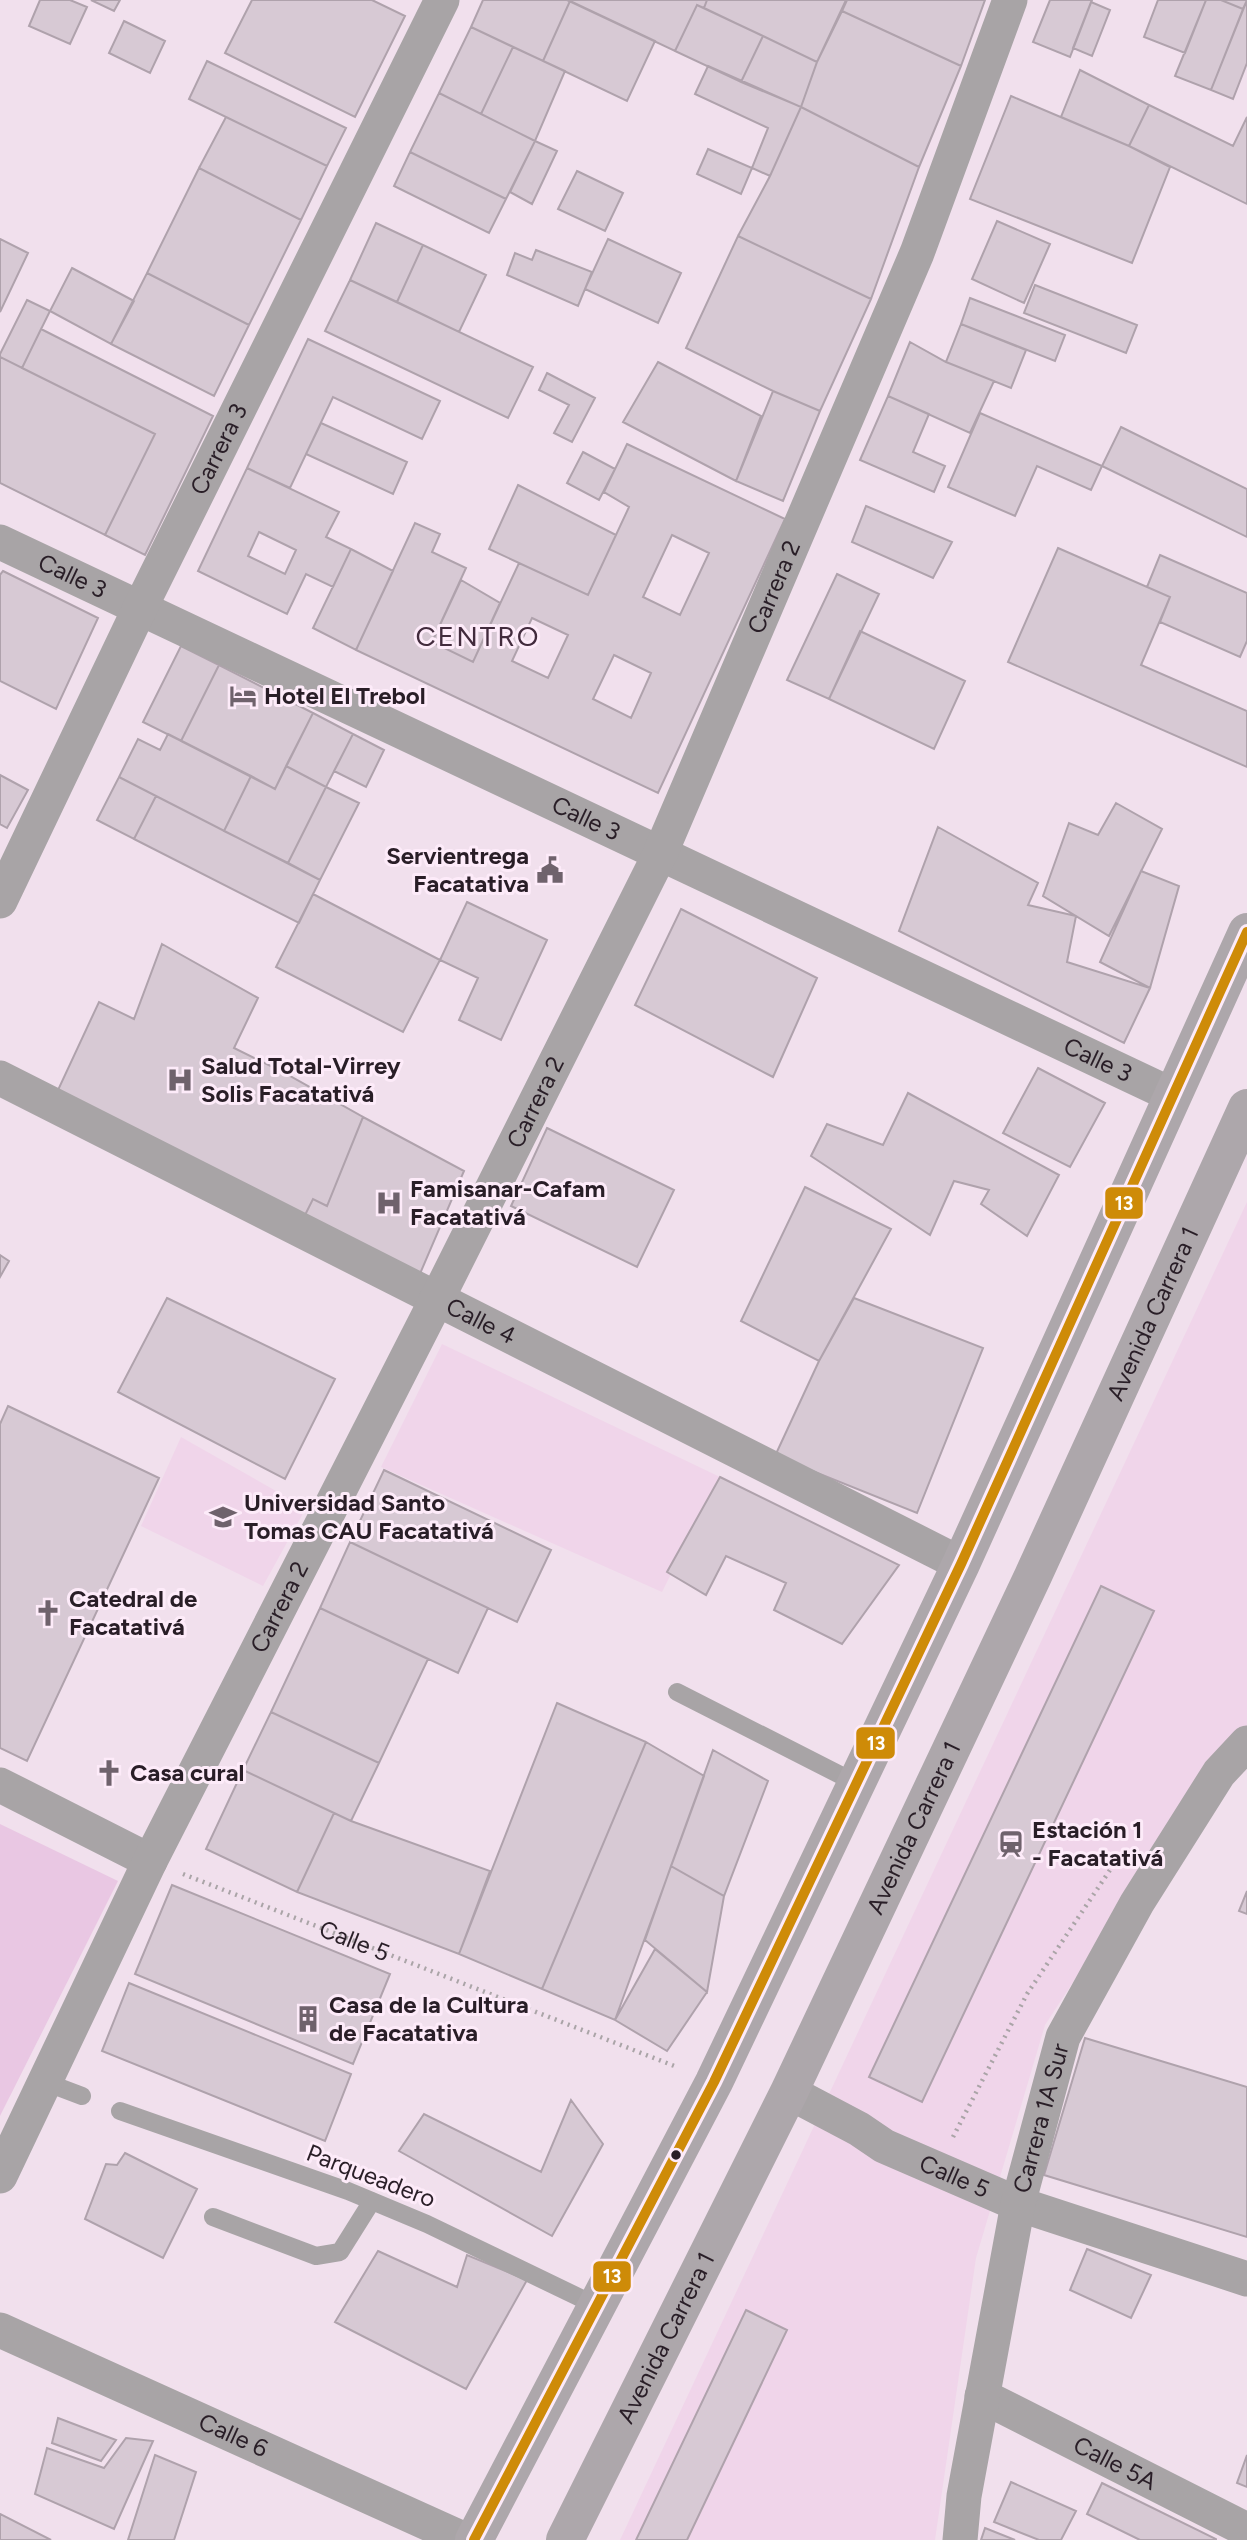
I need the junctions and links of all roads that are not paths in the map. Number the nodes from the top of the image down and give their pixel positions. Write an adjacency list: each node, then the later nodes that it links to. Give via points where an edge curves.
1 (442, 0): 4 (street, Carrera 3)
2 (1010, 0): 5 (street, Carrera 2, via 917,253)
3 (0, 542): 4 (street, Calle 3)
4 (140, 608): 5 (street, Calle 3); 6 (street, Carrera 3)
5 (660, 854): 9 (street, Calle 3); 11 (street, Carrera 2)
6 (0, 901)
7 (1247, 932): 9 (main road)
8 (0, 1078): 11 (street, Calle 4)
9 (1172, 1095): 12 (main road)
10 (1247, 1108): 19 (main road, Avenida Carrera 1)
11 (437, 1300): 12 (street, Calle 4); 17 (street, Carrera 2)
12 (961, 1564): 15 (main road)
13 (677, 1692): 15 (lane)
14 (1247, 1743): 24 (street, Carrera 1A Sur, via 1219,1773 1137,1903 1063,2037)
15 (856, 1783): 27 (main road, via 714,2082)
16 (0, 1785): 17 (street)
17 (150, 1861): 18 (street, Carrera 2)
18 (45, 2082): 20 (lane); 22 (street, Carrera 2)
19 (789, 2092): 24 (street, Calle 5, via 884,2146); 33 (main road, Avenida Carrera 1)
20 (82, 2096)
21 (120, 2111): 23 (lane, Parqueadero)
22 (0, 2176)
23 (372, 2201): 25 (lane, via 340,2252 316,2256); 27 (lane, Parqueadero)
24 (1018, 2204): 26 (street, Calle 5); 29 (street, Carrera 1A Sur)
25 (213, 2217)
26 (1247, 2279)
27 (597, 2306): 32 (main road)
28 (0, 2330): 31 (street, Calle 6)
29 (982, 2396): 30 (street, Calle 5A); 34 (street, Carrera 1A Sur)
30 (1247, 2530)
31 (465, 2540)
32 (474, 2540)
33 (565, 2540)
34 (960, 2540)

